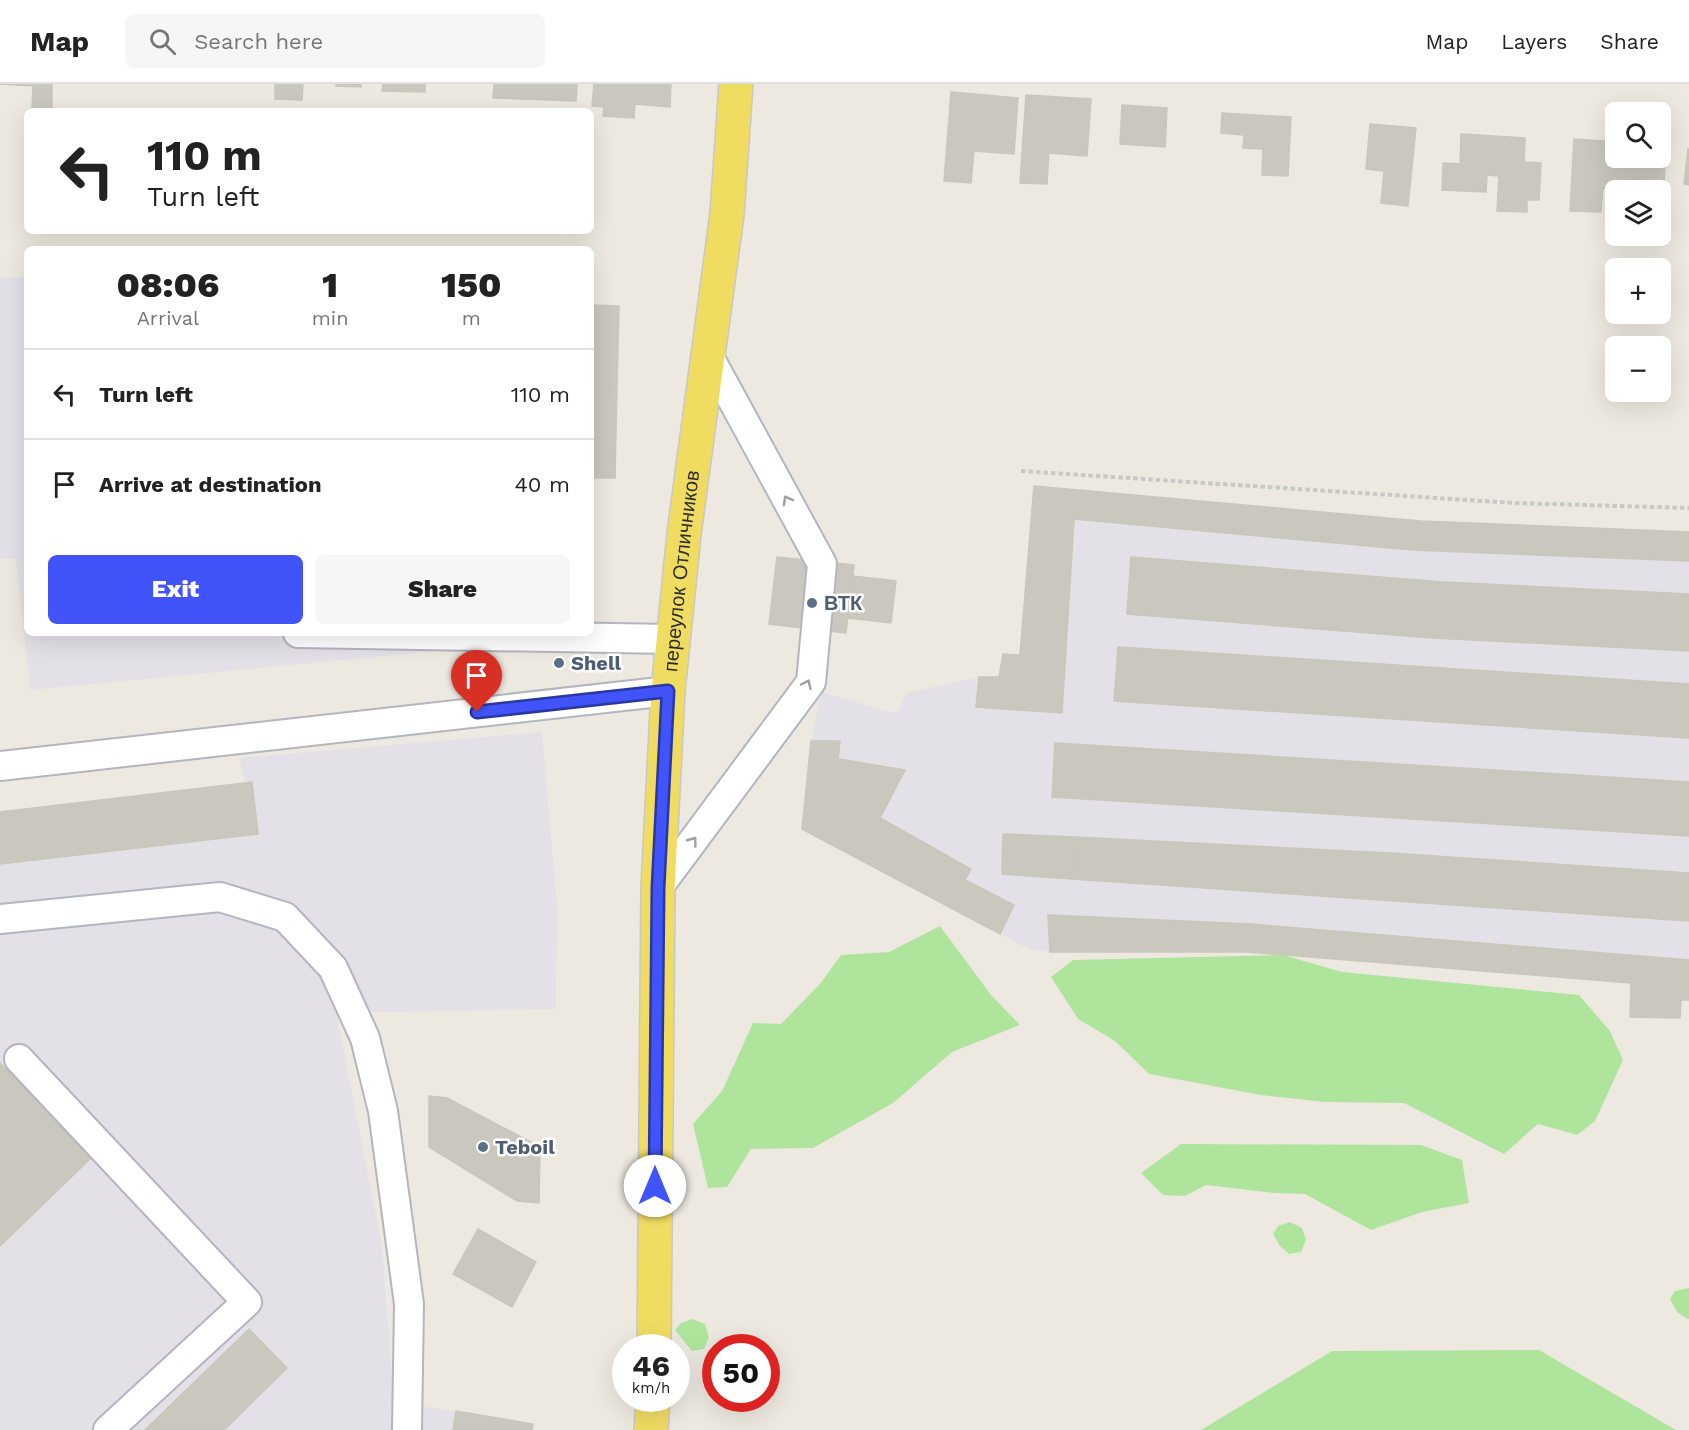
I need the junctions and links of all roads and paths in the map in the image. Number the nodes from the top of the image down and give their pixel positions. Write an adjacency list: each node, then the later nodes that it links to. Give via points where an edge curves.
1 (736, 84): 2 (main road, переулок Отличников, via 727,214)
2 (708, 355): 6 (main road, переулок Отличников); 9 (lane, one-way to 2, via 811,682 822,564)
3 (1021, 471): 4 (path, via 1514,503)
4 (1689, 508)
5 (486, 636): 6 (lane)
6 (673, 639): 7 (main road, переулок Отличников)
7 (668, 691): 8 (lane); 9 (main road, переулок Отличников)
8 (0, 766)
9 (658, 888): 12 (main road, переулок Отличников)
10 (0, 920): 15 (lane, via 220,897 285,917 333,968 365,1038 383,1111 409,1304)
11 (19, 1059): 14 (lane, via 247,1302)
12 (654, 1334)
13 (652, 1412): 16 (main road)
14 (108, 1430)
15 (407, 1430)
16 (651, 1430)

